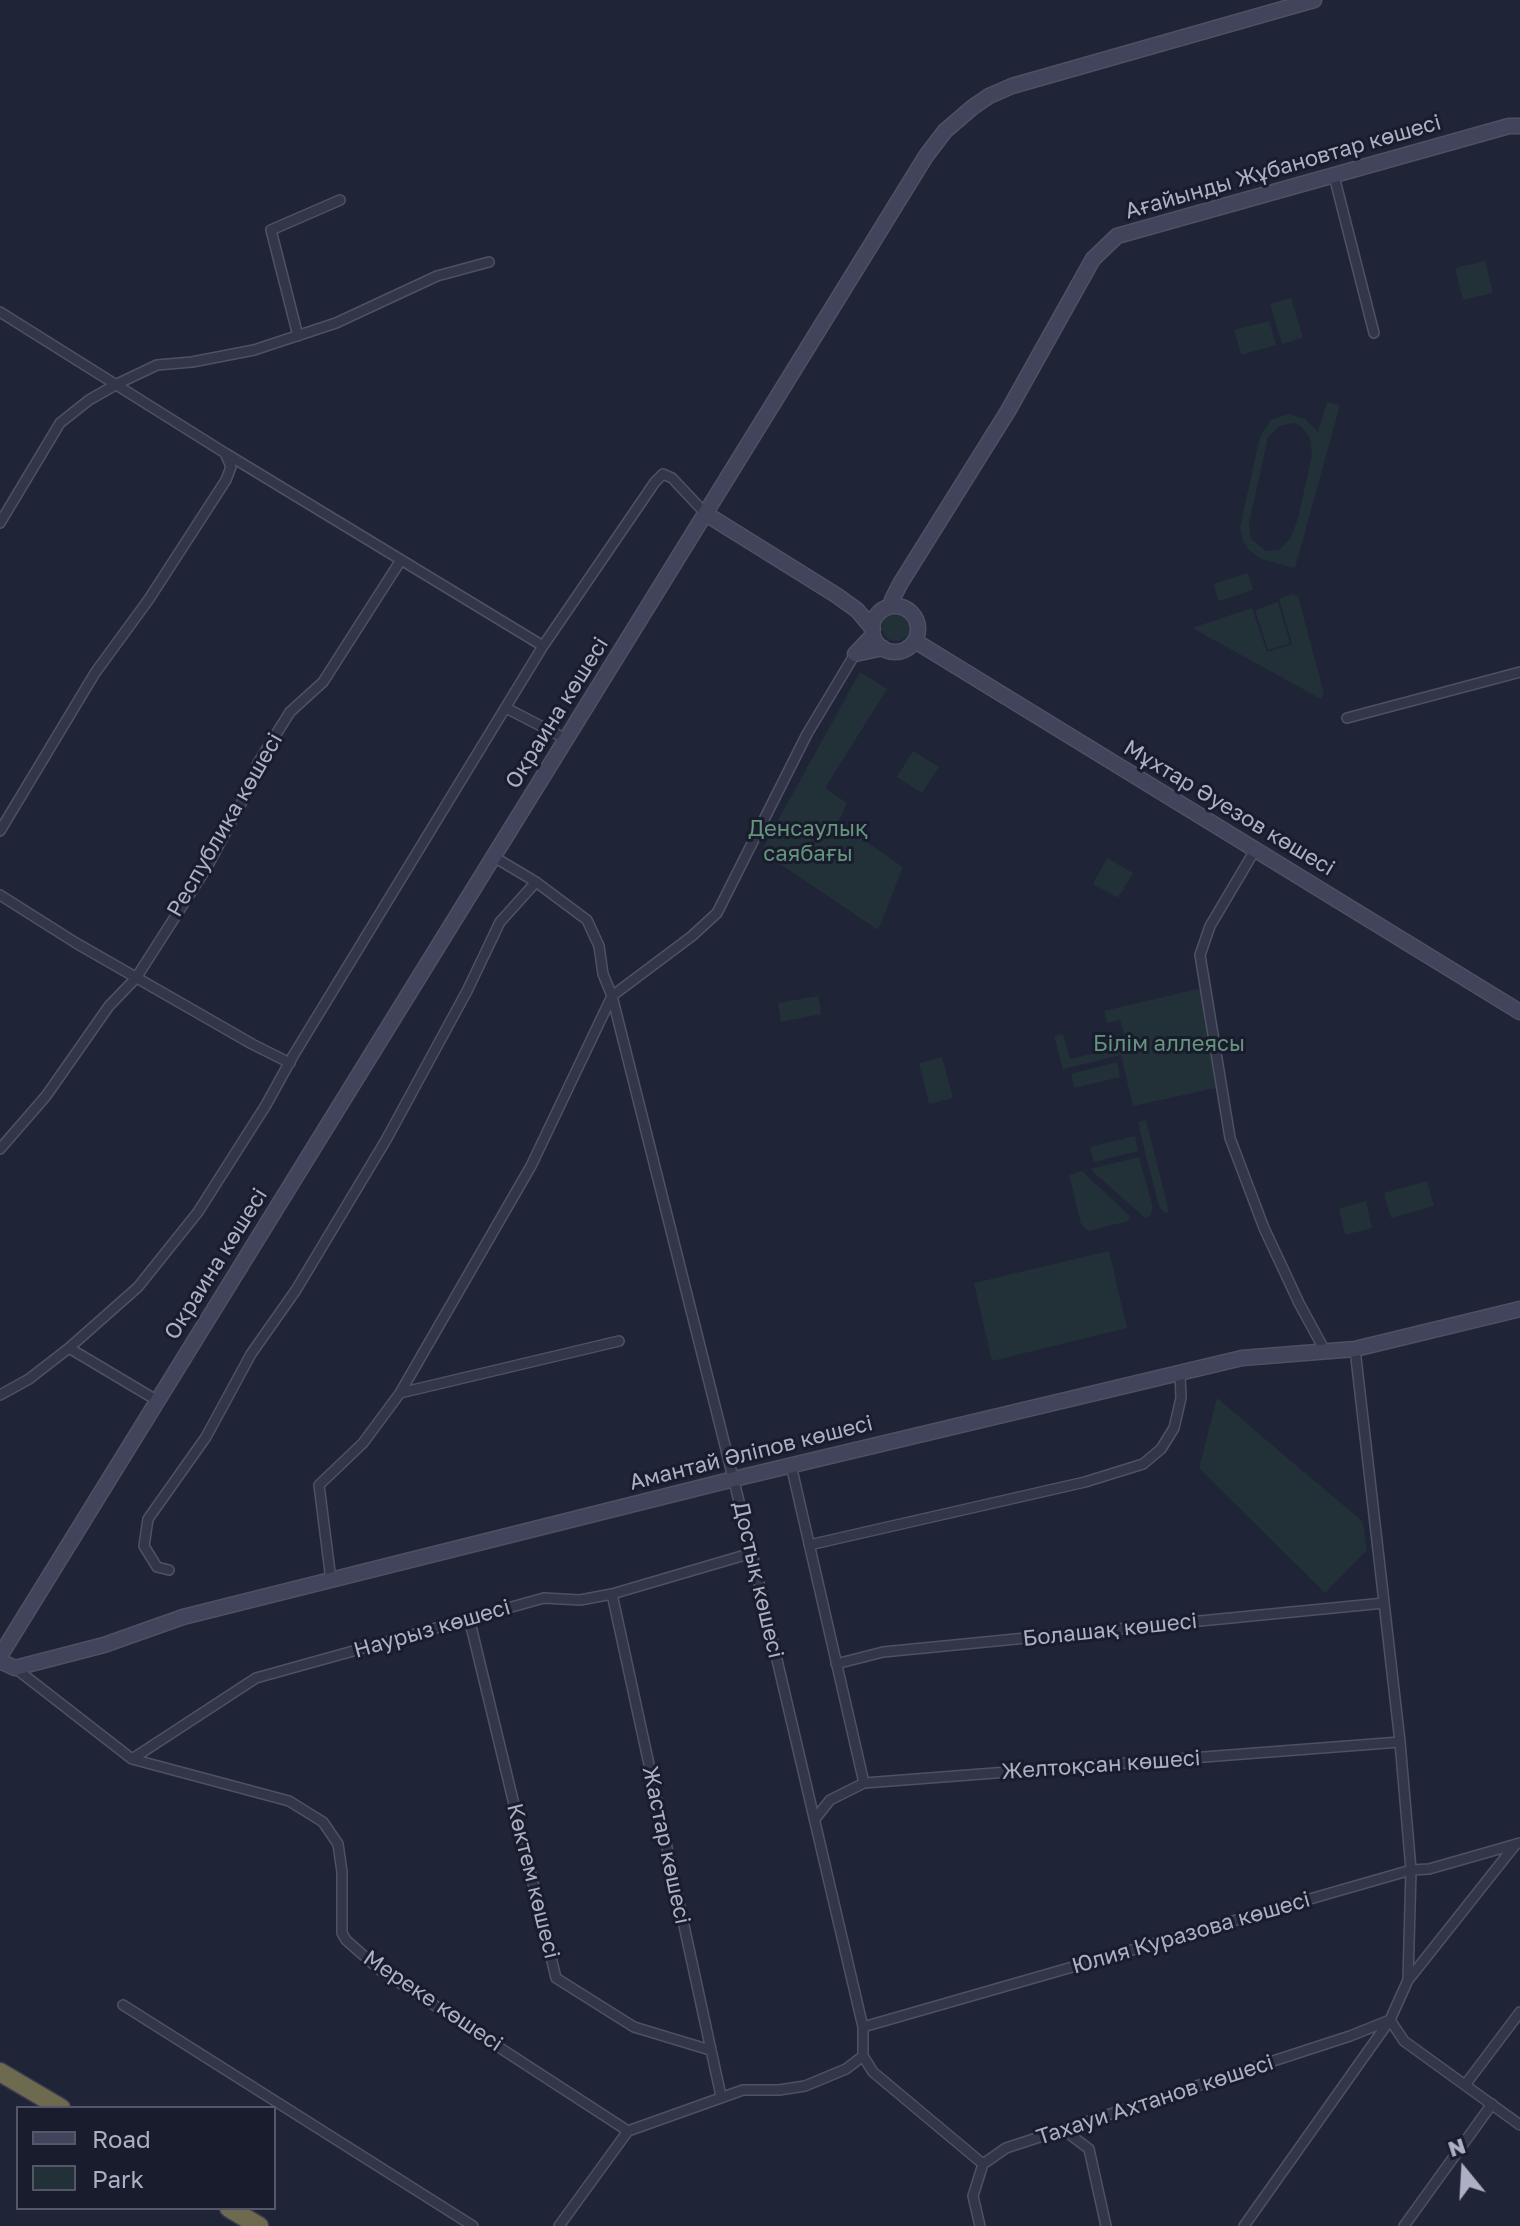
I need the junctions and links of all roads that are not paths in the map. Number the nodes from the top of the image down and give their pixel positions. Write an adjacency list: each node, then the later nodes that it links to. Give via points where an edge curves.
1 (1314, 0): 11 (main road, Окраина көшесі, via 1012,86 973,107 945,131 912,177)
2 (1516, 123): 3 (main road, Ағайынды Жұбановтар көшесі)
3 (1334, 176): 7 (street); 14 (main road, Ағайынды Жұбановтар көшесі, via 1117,236 1093,259 1008,411 900,584)
4 (340, 200): 8 (street, via 271,230)
5 (489, 262): 8 (street, via 437,276)
6 (0, 312): 9 (street)
7 (1374, 333)
8 (298, 336): 9 (street, via 254,350 157,365)
9 (117, 384): 10 (street); 12 (street, via 60,423)
10 (225, 453): 13 (street); 26 (street, via 231,467 226,480 95,673)
11 (706, 514): 15 (main road); 19 (street, via 663,474); 25 (main road, Окраина көшесі)
12 (0, 523)
13 (401, 560): 19 (street); 31 (street, Республика көшесі, via 323,682 290,712 258,763 207,867)
14 (893, 606): 16 (main road); 18 (main road, via 914,615)
15 (857, 610): 16 (main road); 17 (main road)
16 (878, 614): 17 (main road)
17 (873, 632): 20 (main road); 21 (main road)
18 (915, 641): 20 (main road, via 898,651); 27 (main road, Мұхтар Әуезов көшесі)
19 (543, 646): 23 (street)
20 (883, 648): 21 (main road)
21 (855, 654): 32 (street, via 807,734 717,913)
22 (1520, 672): 24 (street)
23 (506, 708): 25 (street); 34 (street)
24 (1347, 718)
25 (566, 739): 28 (main road, Окраина көшесі)
26 (0, 831)
27 (1255, 850): 33 (main road, Мұхтар Әуезов көшесі); 40 (street, via 1203,940 1201,967 1230,1138 1264,1228)
28 (494, 857): 29 (street, Достық көшесі); 44 (main road, Окраина көшесі)
29 (536, 882): 32 (street, Достық көшесі, via 587,920); 49 (street, via 500,922 386,1140 251,1354 206,1437 148,1519 144,1546 157,1567)
30 (0, 895): 31 (street)
31 (136, 978): 34 (street); 35 (street, Республика көшесі)
32 (612, 996): 42 (street, via 531,1166); 46 (street, Достық көшесі)
33 (1520, 1012)
34 (290, 1063): 38 (street, via 198,1212 138,1287)
35 (0, 1149)
36 (1520, 1309): 39 (main road, Амантай Әліпов көшесі)
37 (619, 1341): 42 (street)
38 (69, 1348): 43 (street); 44 (street)
39 (1355, 1349): 40 (main road, Амантай Әліпов көшесі); 52 (street)
40 (1325, 1351): 41 (main road, Амантай Әліпов көшесі, via 1256,1356)
41 (1180, 1373): 45 (main road, Амантай Әліпов көшесі); 47 (street, via 1174,1428 1143,1464)
42 (400, 1393): 50 (street, via 363,1443 319,1485)
43 (0, 1395)
44 (158, 1401): 54 (main road, Окраина көшесі)
45 (791, 1465): 46 (main road, Амантай Әліпов көшесі); 47 (street)
46 (734, 1479): 48 (street, Достық көшесі); 50 (main road, Амантай Әліпов көшесі)
47 (809, 1545): 55 (street)
48 (752, 1553): 51 (street, Наурыз көшесі); 60 (street, Достық көшесі)
49 (169, 1570)
50 (331, 1580): 56 (main road, Амантай Әліпов көшесі, via 183,1617)
51 (612, 1594): 53 (street, Наурыз көшесі, via 580,1600 544,1598); 68 (street, Жастар көшесі)
52 (1384, 1603): 55 (street, Болашақ көшесі, via 883,1652); 57 (street)
53 (469, 1618): 58 (street, Наурыз көшесі, via 256,1678); 68 (street, Көктем көшесі, via 556,1978 634,2027)
54 (2, 1651): 56 (main road)
55 (836, 1664): 59 (street)
56 (15, 1668): 58 (street, Мереке көшесі)
57 (1400, 1742): 59 (street, Желтоқсан көшесі); 62 (street)
58 (132, 1759): 77 (street, Мереке көшесі, via 289,1801 323,1822 338,1844 346,1940 380,1970)
59 (864, 1783): 60 (street, Желтоқсан көшесі, via 830,1800)
60 (815, 1819): 67 (street, Достық көшесі)
61 (1518, 1843): 62 (street, Юлия Куразова көшесі); 63 (street)
62 (1411, 1870): 63 (street); 67 (street, Юлия Куразова көшесі)
63 (1408, 1980): 66 (street)
64 (123, 2005): 81 (street)
65 (1520, 2012): 71 (street)
66 (1390, 2020): 71 (street, via 1404,2041); 76 (street, Тахауи Ахтанов көшесі); 85 (street)
67 (863, 2027): 69 (street, Достық көшесі)
68 (710, 2050): 72 (street, Жастар көшесі)
69 (863, 2056): 72 (street, via 805,2086); 78 (street, via 873,2072)
70 (0, 2072): 74 (highway)
71 (1465, 2085): 73 (street)
72 (721, 2096): 77 (street)
73 (1492, 2104): 75 (street); 86 (street)
74 (58, 2106)
75 (1520, 2125)
76 (1064, 2130): 78 (street, Тахауи Ахтанов көшесі, via 1006,2148); 84 (street, via 1089,2149)
77 (628, 2131): 82 (street)
78 (983, 2164): 83 (street, via 973,2196)
79 (232, 2210): 80 (highway)
80 (259, 2226)
81 (473, 2226)
82 (559, 2226)
83 (980, 2226)
84 (1106, 2226)
85 (1244, 2226)
86 (1404, 2226)

